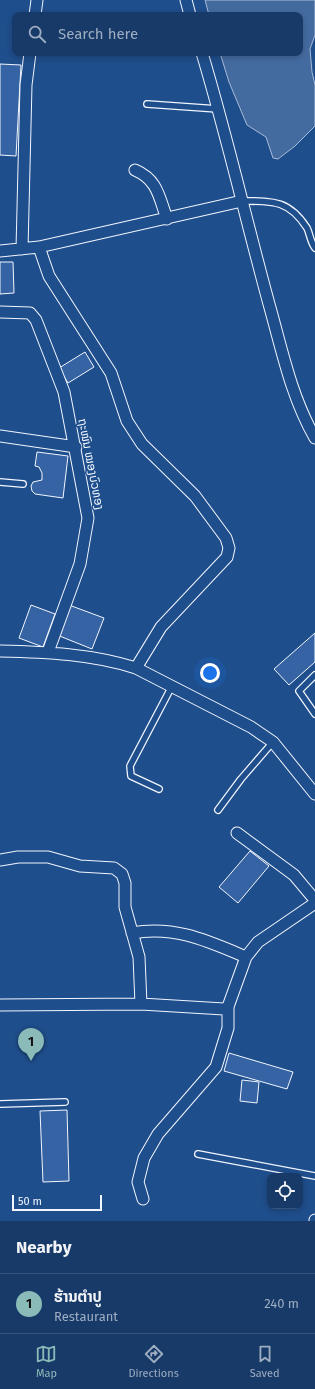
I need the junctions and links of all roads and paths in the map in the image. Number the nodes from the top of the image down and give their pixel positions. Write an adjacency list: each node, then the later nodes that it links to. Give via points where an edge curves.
1 (37, 0): 3 (street)
2 (186, 0): 4 (street)
3 (35, 12)
4 (189, 12)
5 (30, 56): 14 (street, via 26,85)
6 (203, 56): 8 (street)
7 (147, 104): 8 (lane)
8 (219, 110): 10 (street)
9 (135, 170): 11 (street, via 153,181)
10 (242, 201): 11 (street); 13 (lane, via 269,201 288,206 308,230); 18 (street, via 292,387 302,415)
11 (166, 219): 12 (street)
12 (39, 247): 14 (street); 24 (street, via 49,276 111,373 127,422 142,444 195,496 226,538 229,548 227,557 161,627)
13 (315, 248)
14 (22, 249): 15 (street)
15 (0, 251)
16 (0, 312): 19 (street, ຖະໜົນ ໝອງບົວທອງ, via 30,313 36,320 64,392)
17 (0, 436): 19 (street)
18 (315, 438)
19 (76, 447): 23 (street, ຖະໜົນ ໝອງບົວທອງ, via 88,518 80,564)
20 (0, 482): 21 (lane)
21 (23, 484)
22 (0, 651): 23 (street)
23 (48, 652): 24 (street, via 116,662)
24 (136, 668): 26 (street)
25 (315, 675): 27 (lane, via 299,691)
26 (172, 685): 28 (street, via 251,727); 29 (lane, via 130,766 131,776)
27 (315, 714)
28 (273, 742): 30 (street); 31 (lane)
29 (159, 789)
30 (315, 794)
31 (218, 810)
32 (237, 833): 34 (street, via 294,875)
33 (0, 860): 36 (street, via 48,857 80,866 114,868 122,874 126,883 124,907)
34 (315, 900)
35 (315, 903): 37 (street, via 258,942)
36 (132, 933): 37 (street, via 146,930 182,932); 38 (street, via 139,957)
37 (246, 957): 40 (street)
38 (141, 1004): 39 (street); 40 (street, via 224,1009)
39 (0, 1005)
40 (228, 1007): 45 (street, via 228,1028 216,1067 158,1134 144,1158 138,1182)
41 (65, 1102): 42 (lane)
42 (0, 1104)
43 (198, 1154): 44 (lane)
44 (315, 1176)
45 (143, 1199)

